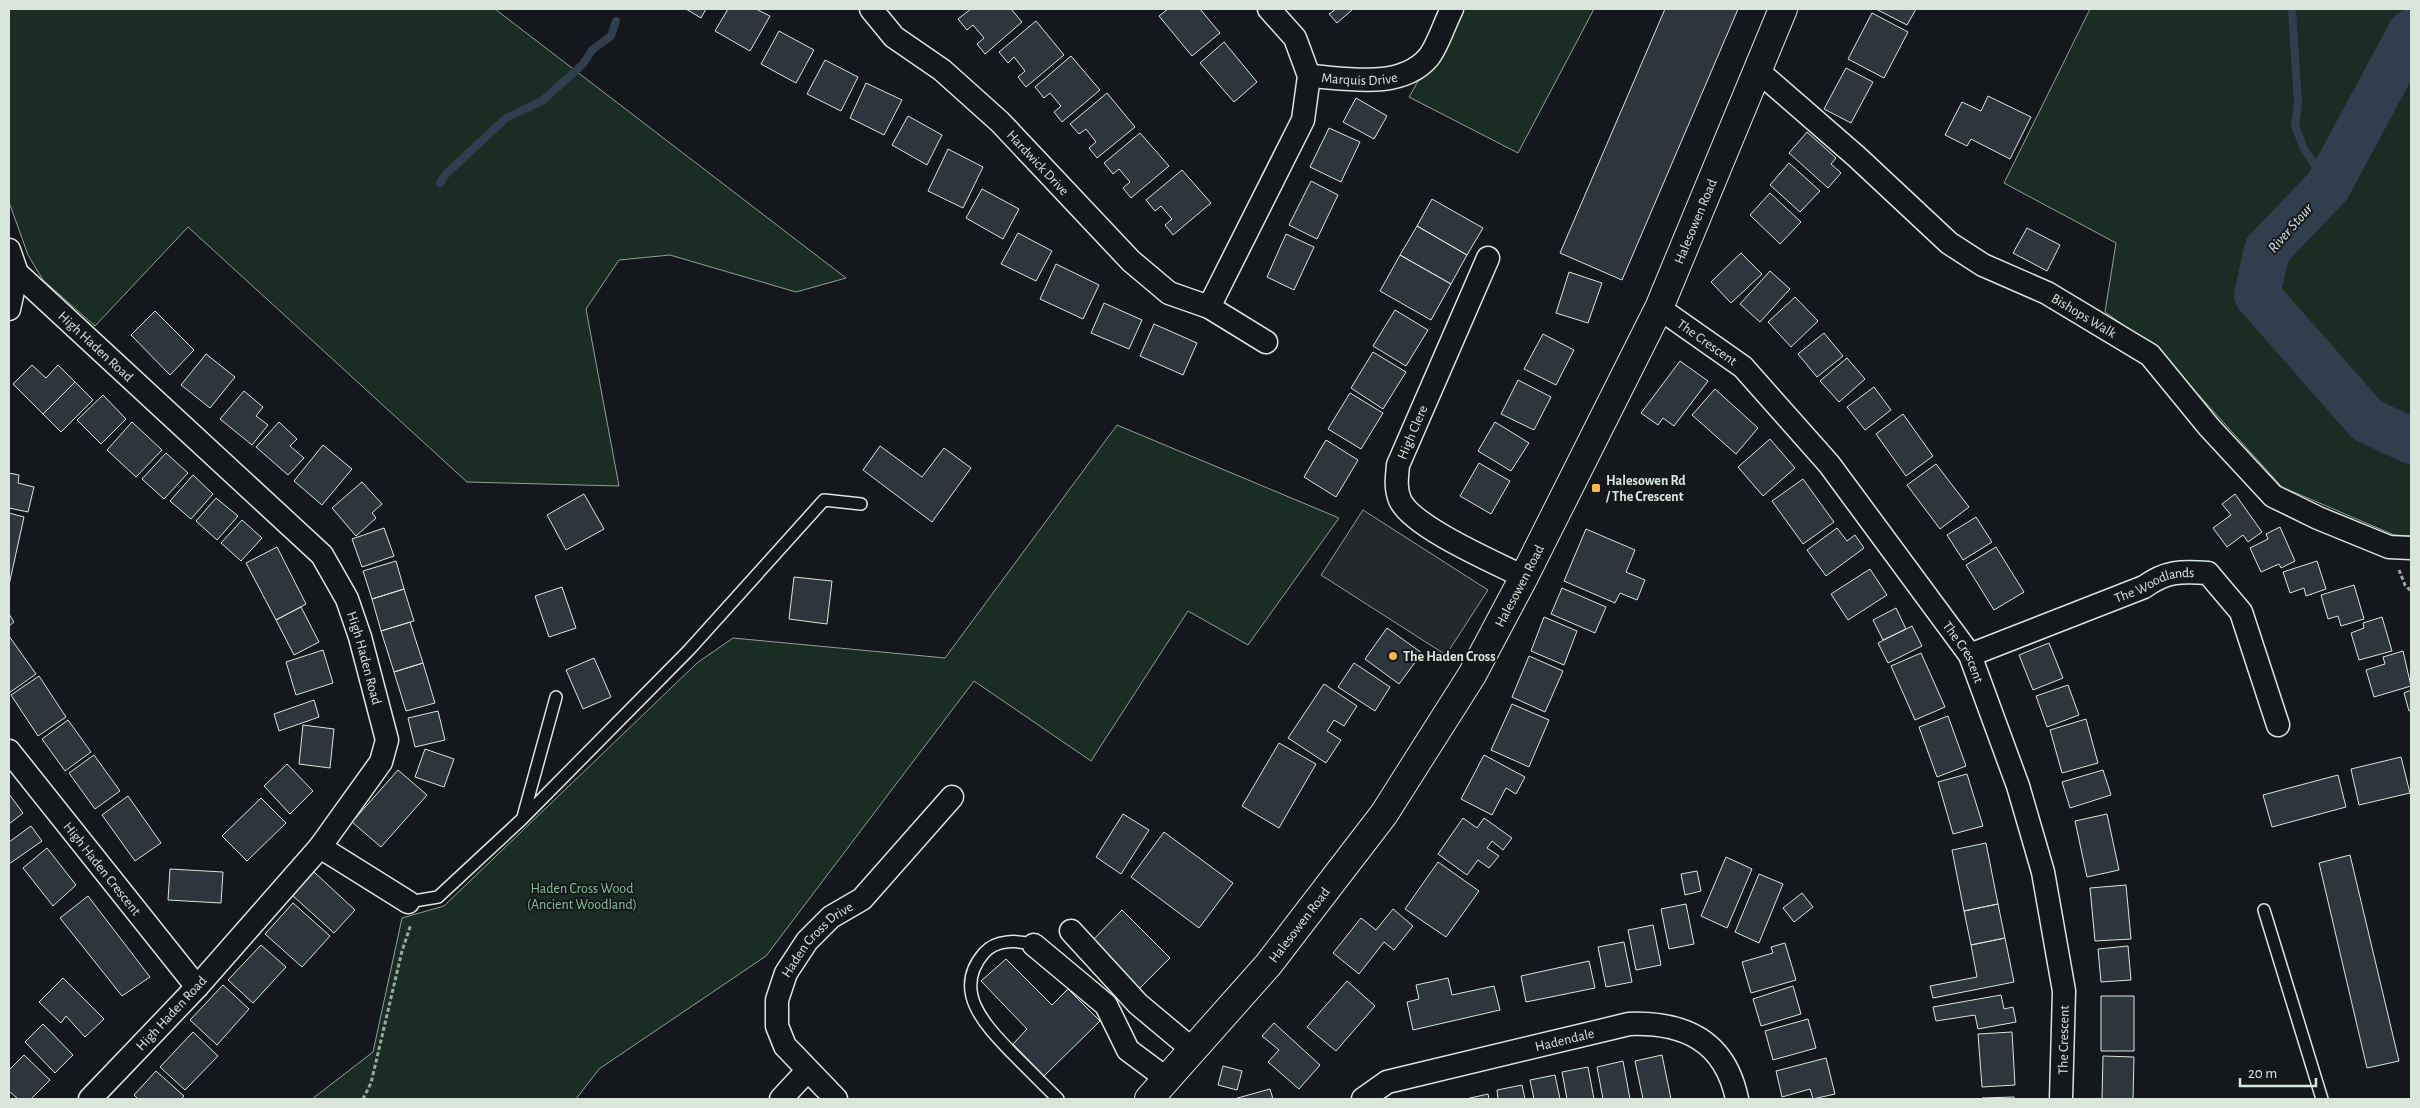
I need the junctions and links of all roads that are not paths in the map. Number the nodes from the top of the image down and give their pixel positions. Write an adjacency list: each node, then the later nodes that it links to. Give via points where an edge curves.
1 (872, 9): 10 (street, Hardwick Drive, via 894,37 942,70 1000,122 1131,261 1170,293)
2 (1269, 9): 6 (street, Marquis Drive, via 1295,38)
3 (1452, 9): 6 (street, Marquis Drive, via 1429,58 1407,74 1375,79)
4 (1783, 9): 5 (main road, Halesowen Road)
5 (1757, 70): 11 (main road, Halesowen Road); 15 (street, Bishops Walk, via 1858,157 1949,244 1982,265 2047,292 2150,355 2208,427 2273,496 2389,547)
6 (1309, 76): 10 (street, via 1303,120)
7 (9, 250): 9 (street, High Haden Road)
8 (1488, 258): 16 (street, High Clere, via 1398,465 1396,484 1400,500 1410,514 1429,528)
9 (17, 273): 12 (street); 23 (street, High Haden Road, via 322,555 335,575 360,637 387,740 381,762)
10 (1209, 307): 13 (street, Hardwick Drive)
11 (1659, 308): 16 (main road, Halesowen Road); 17 (street, The Crescent, via 1744,367 1829,464)
12 (9, 309)
13 (1266, 342)
14 (861, 504): 22 (lane, via 824,500 689,650)
15 (2411, 548)
16 (1524, 577): 29 (main road, Halesowen Road, via 1472,674 1384,814 1268,965)
17 (1970, 655): 19 (street, The Woodlands, via 2144,587 2159,576 2184,571 2208,573 2241,612); 38 (street, The Crescent, via 2018,786 2044,872 2064,991)
18 (556, 697): 22 (lane)
19 (2278, 725)
20 (9, 751): 28 (street, High Haden Crescent)
21 (952, 797): 30 (street, Haden Cross Drive, via 862,899 831,917 807,941 786,973 777,1000 777,1026 785,1046)
22 (522, 819): 24 (lane, via 438,897)
23 (320, 847): 24 (street); 28 (street, High Haden Road)
24 (408, 902)
25 (2264, 910): 39 (lane)
26 (1071, 931): 29 (street, via 1138,1004)
27 (1034, 945): 31 (street, via 1106,1005 1128,1050); 35 (lane, via 1009,941 986,951 976,964 970,985 979,1017)
28 (197, 987): 32 (street, High Haden Road)
29 (1193, 1050): 31 (main road, Halesowen Road)
30 (807, 1071): 33 (street); 34 (street, Haden Cross Drive)
31 (1158, 1089)
32 (90, 1099)
33 (781, 1099)
34 (836, 1099)
35 (1058, 1099)
36 (1363, 1099): 37 (street, Hadendale, via 1387,1082 1629,1024 1655,1023 1681,1029 1719,1055 1733,1078)
37 (1737, 1099)
38 (2061, 1099)
39 (2322, 1099)

